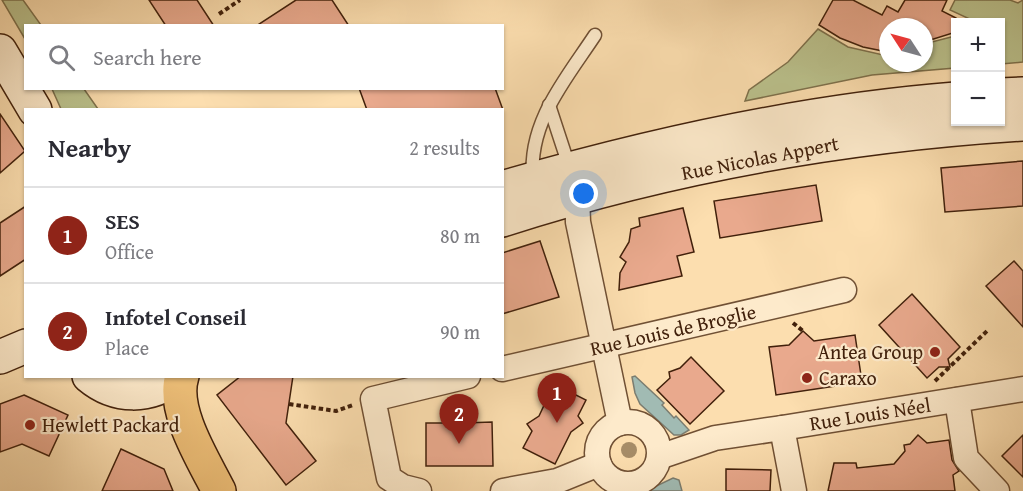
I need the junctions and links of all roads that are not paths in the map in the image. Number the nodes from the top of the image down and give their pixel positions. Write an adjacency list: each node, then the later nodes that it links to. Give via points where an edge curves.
1 (595, 35): 6 (lane)
2 (0, 51): 7 (main road)
3 (1023, 94): 4 (main road)
4 (1005, 95)
5 (951, 100): 9 (main road, Rue Nicolas Appert, via 753,127)
6 (549, 105): 9 (lane); 10 (lane, via 540,122)
7 (35, 108)
8 (1023, 123): 9 (main road, Rue Nicolas Appert, via 847,141 735,162)
9 (573, 183): 10 (main road, Rue Nicolas Appert); 12 (main road, Rue Nicolas Appert); 14 (street)
10 (527, 188): 11 (lane)
11 (504, 216)
12 (504, 217)
13 (844, 290): 14 (street, Rue Louis de Broglie)
14 (605, 346): 17 (street, Rue Louis de Broglie); 26 (street)
15 (24, 347): 16 (main road)
16 (0, 357)
17 (504, 369)
18 (24, 370): 19 (main road)
19 (0, 378)
20 (90, 378): 21 (main road, via 111,390 133,393 155,390)
21 (174, 378)
22 (182, 378): 30 (highway, via 179,398 183,412)
23 (460, 378): 31 (street, via 373,399 389,478 403,488)
24 (1023, 389): 25 (street, Rue Louis Néel)
25 (957, 400): 27 (street, Rue Louis Néel); 34 (street, Rue Louis Néel, via 966,458)
26 (620, 423): 28 (street, via 630,422 648,430 655,437); 29 (street, via 603,434 597,454)
27 (782, 428): 28 (street, Rue Louis Néel, via 715,438); 33 (street)
28 (659, 457): 29 (street, via 650,475 632,483 612,480)
29 (599, 464): 32 (street, via 556,481)
30 (219, 491)
31 (420, 491)
32 (503, 491)
33 (794, 491)
34 (997, 491)

